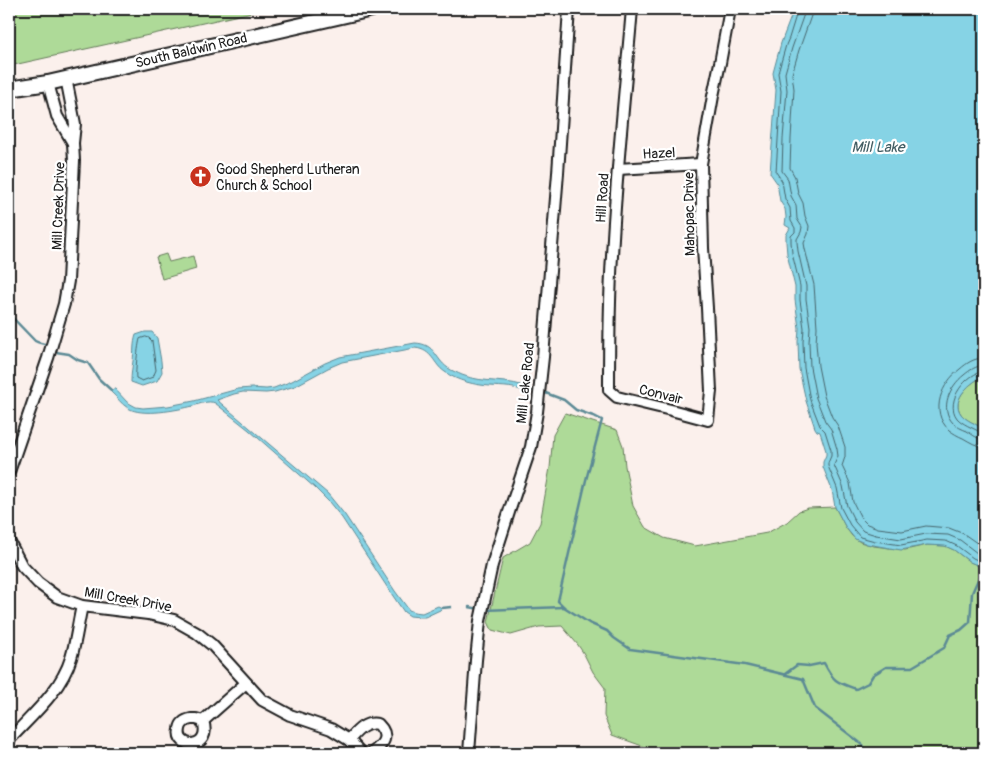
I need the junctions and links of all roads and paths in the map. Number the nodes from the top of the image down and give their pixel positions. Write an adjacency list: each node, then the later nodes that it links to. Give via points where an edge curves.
1 (372, 9): 5 (main road, South Baldwin Road)
2 (569, 9): 22 (street, Mill Lake Road, via 554,222 532,447 492,565 480,621)
3 (632, 9): 10 (street, Hill Road)
4 (730, 9): 9 (street, Mahopac Drive)
5 (66, 78): 6 (main road, South Baldwin Road); 8 (street, Mill Creek Drive, via 76,124)
6 (48, 82): 7 (main road, South Baldwin Road); 8 (street, Mill Creek Drive, via 57,116)
7 (9, 89)
8 (73, 143): 13 (street, Mill Creek Drive, via 68,280 64,304)
9 (702, 164): 10 (street, Hazel); 12 (street, Mahopac Drive, via 711,391)
10 (618, 169): 11 (street, Hill Road, via 611,264)
11 (609, 390): 12 (street, Convair, via 617,397)
12 (708, 420)
13 (9, 472)
14 (9, 541): 15 (street, Mill Creek Drive, via 22,566 38,583 57,597)
15 (82, 606): 16 (street, Mill Creek Drive, via 174,620 212,645); 18 (street, via 71,660 58,685)
16 (246, 683): 17 (street); 19 (street, Mill Creek Drive, via 262,700 290,715 332,729)
17 (203, 721)
18 (9, 740)
19 (349, 740): 20 (street, Mill Creek Drive); 21 (street, via 363,726 378,724 385,733 385,739)
20 (360, 753)
21 (372, 753)
22 (470, 753)

